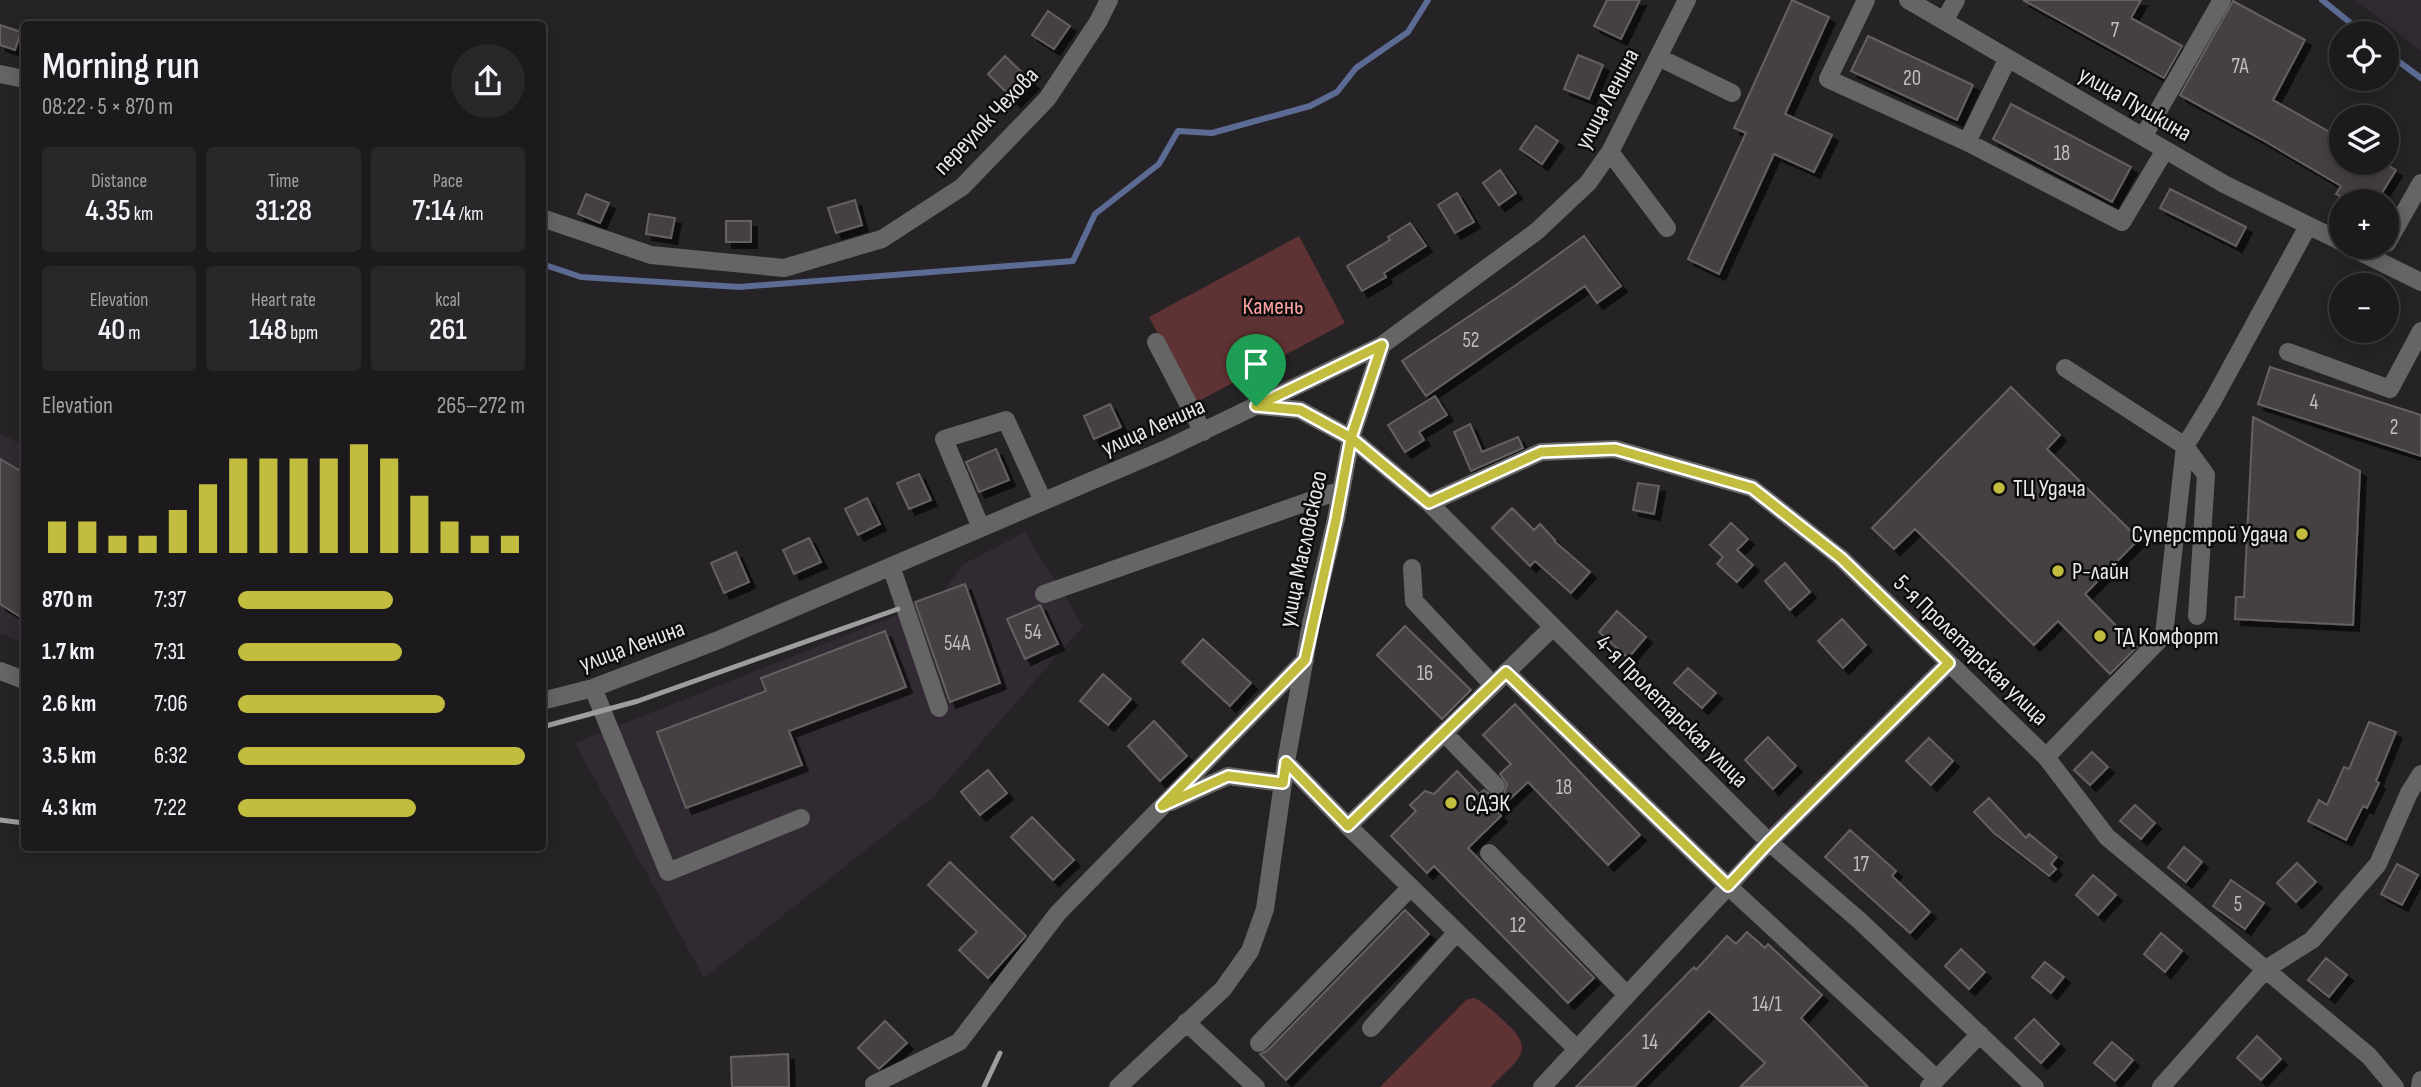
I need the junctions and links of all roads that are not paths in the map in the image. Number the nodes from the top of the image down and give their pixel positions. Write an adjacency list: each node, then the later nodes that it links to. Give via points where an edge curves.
1 (1109, 0): 18 (street, переулок Чехова, via 1047,99 962,187 882,239 785,268 651,256)
2 (1687, 0): 8 (street, улица Ленина)
3 (1866, 0): 14 (street, via 1828,79)
4 (1908, 0): 7 (street, улица Пушкина)
5 (1956, 0): 7 (street)
6 (2222, 0): 13 (street)
7 (1944, 21): 9 (street, улица Пушкина)
8 (1658, 57): 12 (street); 16 (street, улица Ленина)
9 (2008, 58): 13 (street, улица Пушкина); 14 (street)
10 (0, 74): 11 (street)
11 (21, 78)
12 (1732, 93)
13 (2143, 137): 15 (street, улица Пушкина)
14 (1967, 142): 15 (street, via 2122,222)
15 (2165, 150): 20 (street, улица Пушкина)
16 (1610, 152): 21 (street); 27 (street, улица Ленина, via 1588,183 1537,231)
17 (2421, 183): 19 (street)
18 (546, 219)
19 (2399, 222)
20 (2308, 226): 22 (street, улица Пушкина); 33 (street)
21 (1667, 228)
22 (2329, 236)
23 (2394, 259): 24 (street)
24 (2421, 282)
25 (2421, 331): 28 (street, via 2390,389)
26 (1156, 341): 31 (street)
27 (1382, 345): 30 (street, улица Ленина); 32 (street, улица Масловского)
28 (2288, 352)
29 (2065, 368): 33 (street)
30 (1256, 406): 31 (street, улица Ленина); 32 (street, 4-я Пролетарская улица, via 1300,410)
31 (1203, 432): 35 (street, улица Ленина)
32 (1351, 438): 34 (street, улица Масловского); 36 (street, 4-я Пролетарская улица)
33 (2185, 446): 41 (street, via 2206,475); 52 (street, via 2164,635)
34 (1341, 490): 40 (street); 43 (street, улица Масловского)
35 (1043, 502): 37 (street, улица Ленина); 37 (street, via 1006,420 944,439)
36 (1429, 503): 42 (street, 4-я Пролетарская улица); 44 (street, 5-я Пролетарская улица, via 1541,452 1615,449 1752,488 1841,558)
37 (981, 528): 38 (street, улица Ленина)
38 (891, 566): 48 (street, улица Ленина); 50 (street)
39 (1412, 568): 46 (street, via 1414,601)
40 (1044, 594)
41 (2197, 616)
42 (1553, 627): 46 (street); 60 (street, 4-я Пролетарская улица)
43 (1305, 660): 53 (street, улица Масловского); 57 (street)
44 (1949, 663): 52 (street, 5-я Пролетарская улица); 60 (street)
45 (0, 671): 47 (street)
46 (1500, 678): 51 (street); 62 (street)
47 (21, 679)
48 (593, 688): 49 (street, улица Ленина); 58 (street, via 668,872)
49 (546, 700)
50 (939, 708)
51 (1444, 733): 56 (street); 59 (street)
52 (2046, 757): 65 (street, 5-я Пролетарская улица, via 2107,836)
53 (1286, 762): 55 (street, улица Масловского); 59 (street)
54 (2421, 774): 65 (street, via 2378,864 2312,940)
55 (1283, 783): 57 (street, via 1228,776); 67 (street, улица Масловского, via 1265,909 1250,951 1223,989)
56 (1496, 786)
57 (1162, 806): 74 (street, via 1058,913 959,1042)
58 (801, 817)
59 (1348, 826): 63 (street)
60 (1769, 842): 62 (street); 69 (street, 4-я Пролетарская улица)
61 (1489, 853): 66 (street)
62 (1728, 886): 66 (street); 73 (street)
63 (1411, 887): 64 (street); 70 (street)
64 (1457, 932): 68 (street); 71 (street)
65 (2266, 969): 79 (street); 80 (street, 5-я Пролетарская улица, via 2369,1056)
66 (1626, 994): 71 (street)
67 (1186, 1022): 75 (street, улица Масловского); 76 (street)
68 (1371, 1028)
69 (1980, 1034): 73 (street); 78 (street, 4-я Пролетарская улица)
70 (1259, 1042)
71 (1577, 1049): 77 (street)
72 (2421, 1080): 81 (street)
73 (1933, 1083)
74 (874, 1084)
75 (1125, 1085)
76 (1256, 1087)
77 (1542, 1087)
78 (2035, 1087)
79 (2161, 1087)
80 (2395, 1087)
81 (2420, 1087)

